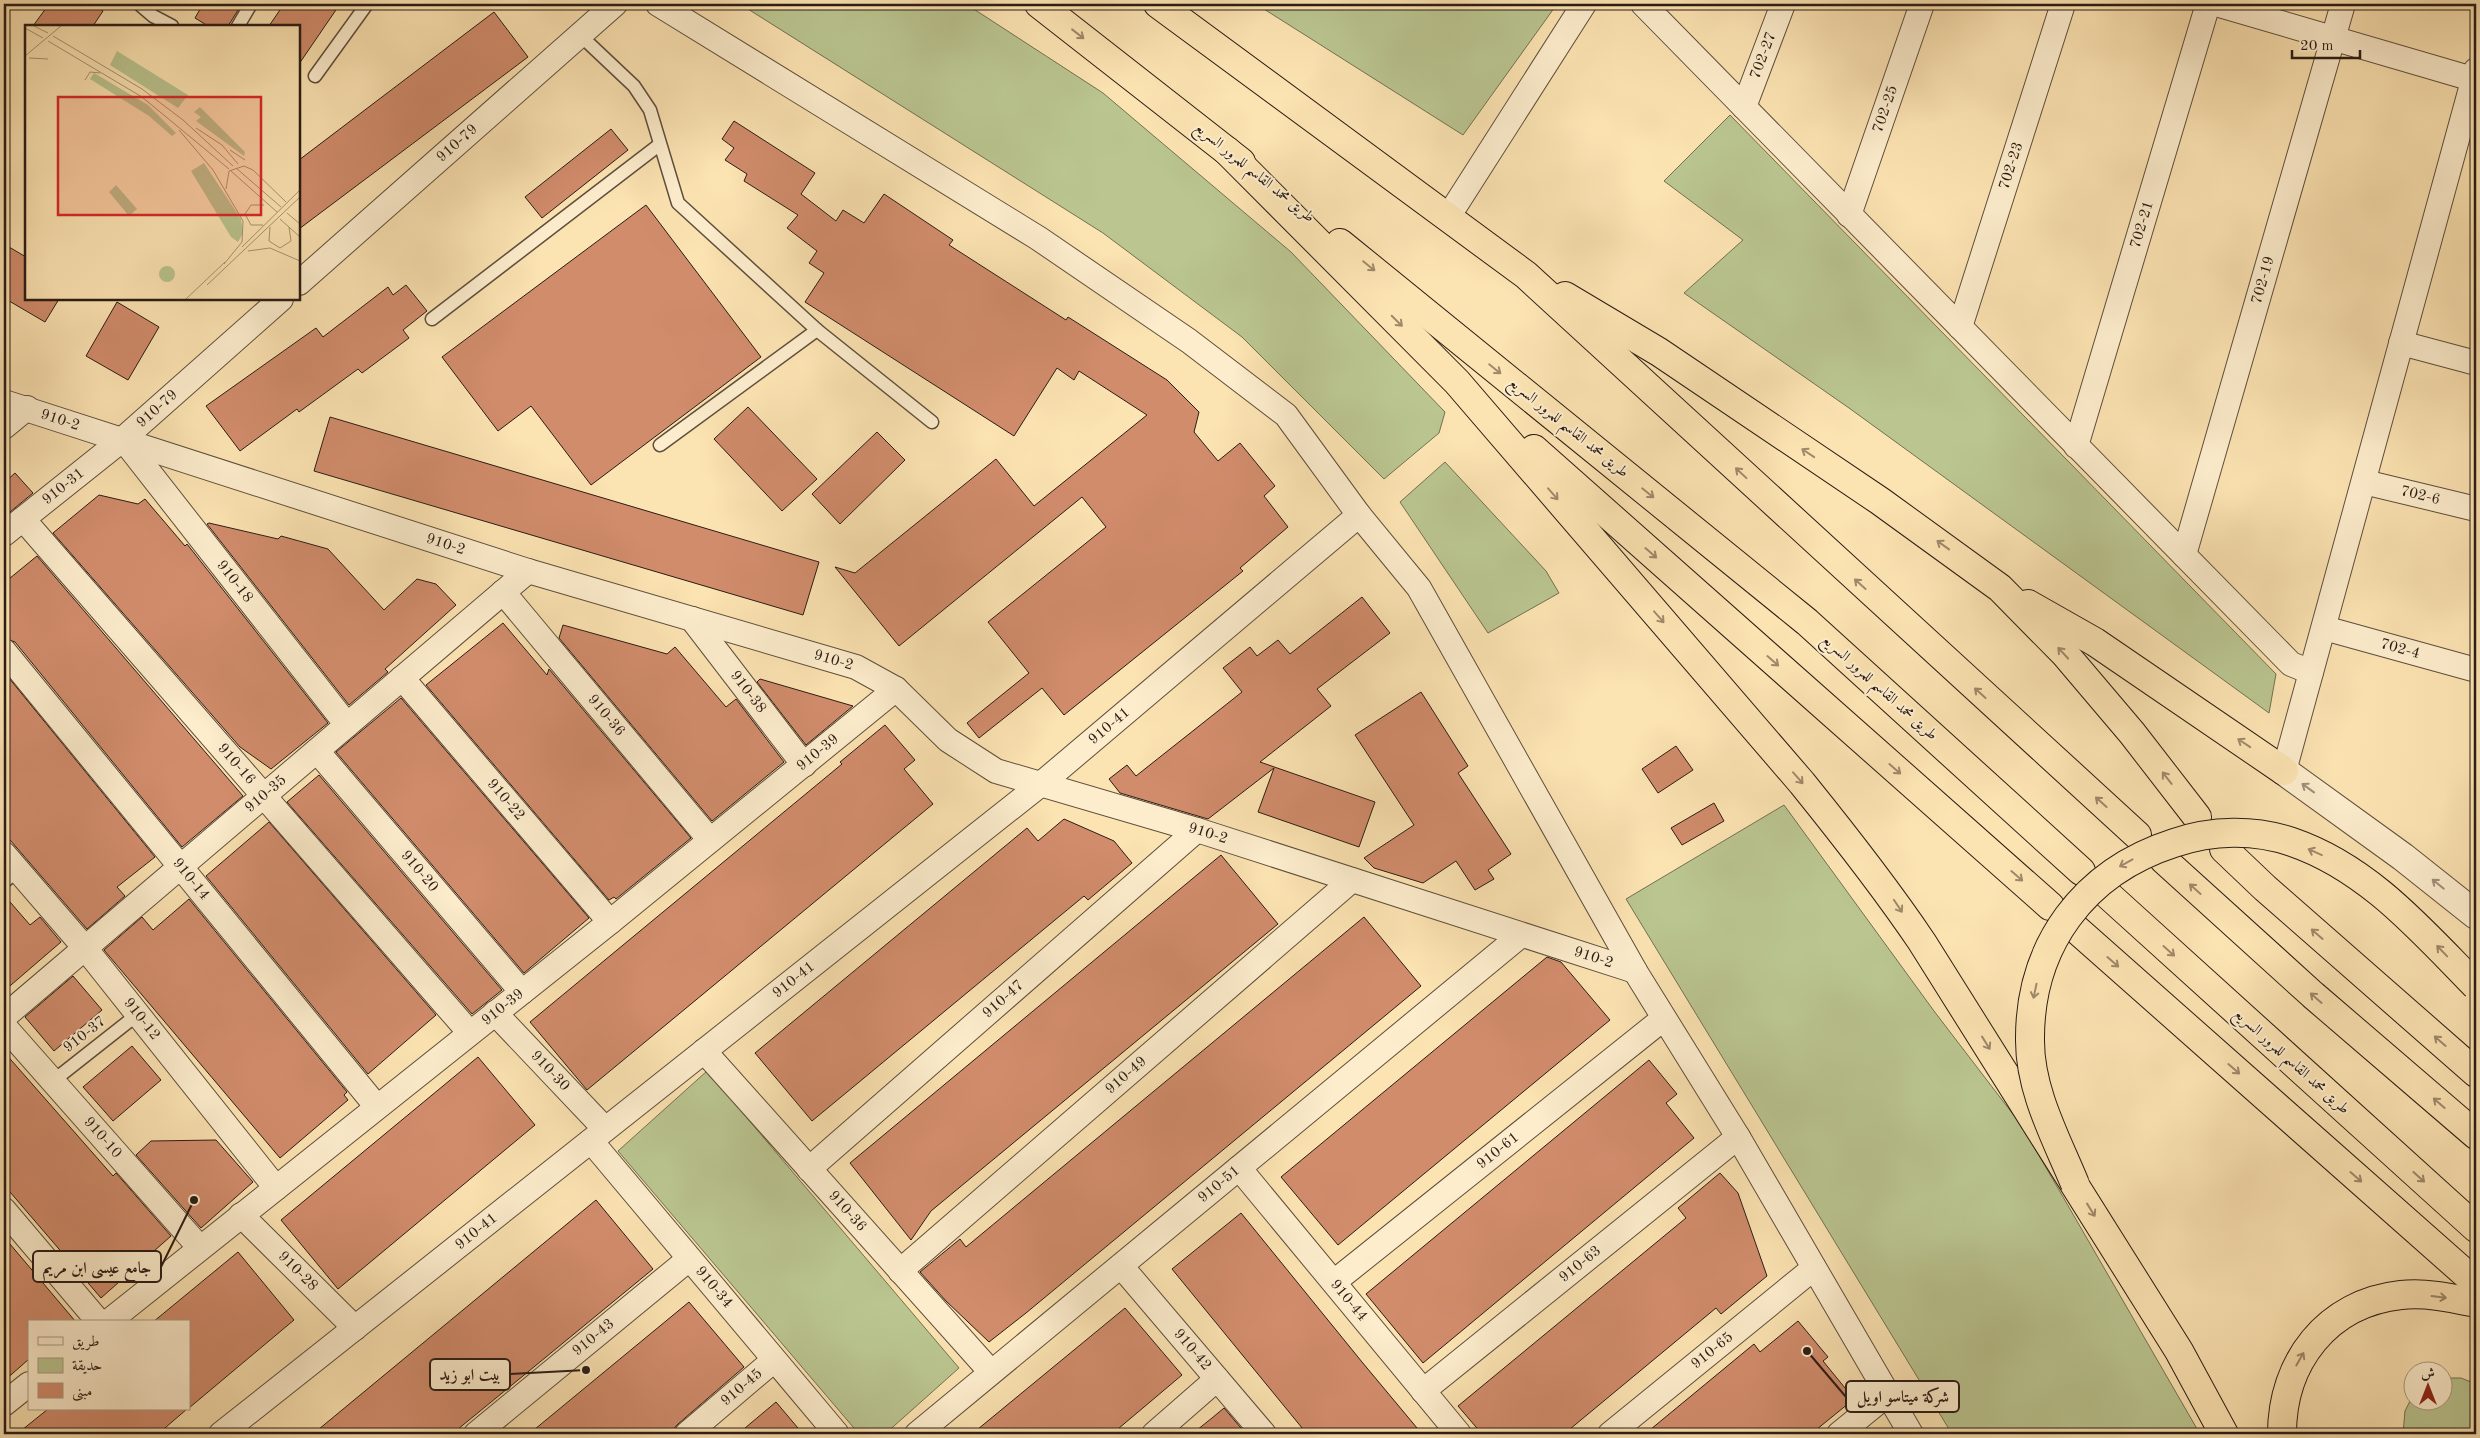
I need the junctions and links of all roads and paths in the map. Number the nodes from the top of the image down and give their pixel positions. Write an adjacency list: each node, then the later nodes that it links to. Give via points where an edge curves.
1 (139, 4): 16 (lane)
2 (251, 4): 17 (lane)
3 (367, 4): 20 (lane)
4 (615, 4): 18 (street, 910-79)
5 (658, 4): 45 (street, via 1038,238 1188,341 1286,415)
6 (1039, 4): 24 (highway, طريق محمد القاسم للمرور السريع, one-way to 24)
7 (1158, 4): 26 (highway)
8 (1584, 4): 26 (street)
9 (1643, 4): 22 (street)
10 (1783, 4): 22 (street, 702-27)
11 (1922, 4): 25 (street, 702-25)
12 (2062, 4): 31 (street, 702-23)
13 (2208, 4): 42 (street, 702-21)
14 (2216, 4): 19 (street)
15 (2343, 4): 19 (street, 702-19)
16 (170, 25)
17 (239, 25)
18 (580, 35): 23 (lane, via 634,86 650,110); 28 (street, 910-79)
19 (2334, 38): 21 (street); 48 (street, 702-19)
20 (315, 76)
21 (2475, 76): 33 (street)
22 (1744, 107): 25 (street)
23 (659, 145): 30 (lane); 32 (lane, via 678,203)
24 (1227, 151): 35 (highway, one-way to 35); 73 (highway, طريق محمد القاسم للمرور السريع, one-way to 73, via 1807,622)
25 (1849, 214): 31 (street)
26 (1448, 217): 27 (highway)
27 (1526, 276): 50 (highway, one-way to 27, via 1880,501 1659,352); 67 (highway, one-way to 27)
28 (300, 282)
29 (280, 300): 40 (street, 910-79)
30 (432, 318)
31 (1960, 328): 42 (street)
32 (817, 330): 38 (lane); 41 (lane)
33 (2401, 343): 34 (street); 43 (street)
34 (2476, 362)
35 (1458, 382): 76 (highway, one-way to 76); 100 (highway, one-way to 100, bridge, via 1802,783 1885,888)
36 (4, 402): 37 (street, 910-2)
37 (27, 408): 39 (street); 40 (street, 910-2)
38 (932, 422)
39 (4, 427)
40 (123, 439): 46 (street, 910-31); 49 (street, 910-2); 59 (street, 910-18)
41 (660, 445)
42 (2076, 446): 48 (street)
43 (2364, 482): 44 (street, 702-6); 53 (street)
44 (2476, 509)
45 (1359, 515): 63 (street, 910-41); 82 (street, via 1419,588)
46 (23, 519): 47 (street, 910-31); 64 (street, 910-16)
47 (4, 534)
48 (2184, 555): 56 (street, via 2291,664)
49 (528, 571): 51 (street, 910-35); 52 (street, 910-2)
50 (2000, 588): 62 (highway, one-way to 50, via 2095,642); 65 (highway, one-way to 50, via 2077,669)
51 (503, 592): 57 (street, 910-35); 68 (street, 910-36)
52 (692, 619): 58 (street, 910-2, via 856,667); 61 (street, 910-38)
53 (2324, 628): 55 (street, 702-4); 56 (street)
54 (4, 651): 71 (street, 910-14)
55 (2476, 670)
56 (2311, 672): 62 (street)
57 (402, 678): 59 (street, 910-35); 78 (street, 910-22)
58 (896, 689): 61 (street, 910-39); 63 (street, 910-2, via 948,740 996,772)
59 (347, 725): 60 (street, 910-35)
60 (317, 751): 64 (street, 910-35); 84 (street, 910-20)
61 (804, 765): 68 (street, 910-39)
62 (2284, 771): 77 (street, one-way to 62, via 2404,857)
63 (1041, 784): 66 (street, 910-2); 91 (street, 910-41)
64 (264, 796): 71 (street, 910-35); 90 (street, 910-16)
65 (2197, 817)
66 (1197, 830): 74 (street, 910-2); 99 (street, 910-47)
67 (2137, 835)
68 (710, 840): 78 (street, 910-39)
69 (2224, 849): 92 (highway, one-way to 69)
70 (2164, 860): 96 (highway, one-way to 70, via 2313,995)
71 (180, 867): 81 (street, 910-35); 94 (street, 910-14)
72 (8, 869): 81 (street, 910-12)
73 (2081, 871)
74 (1352, 880): 80 (street, 910-2); 109 (street, 910-49)
75 (2107, 894): 104 (highway, طريق محمد القاسم للمرور السريع, one-way to 104)
76 (2050, 906)
77 (2476, 915)
78 (610, 922): 84 (street, 910-39)
79 (2076, 929): 111 (highway, one-way to 111)
80 (1521, 935): 82 (street, 910-2); 98 (street, 910-51)
81 (85, 948): 86 (street, 910-12); 87 (street, 910-35)
82 (1635, 971): 88 (street)
83 (2476, 986): 100 (highway, one-way to 100, bridge, via 2379,890 2337,862 2300,845 2268,835 2227,833 2185,839 2141,855 2112,872 2080,900 2064,920 2042,966 2035,991 2030,1020 2032,1065 2038,1096)
84 (522, 992): 85 (street, 910-39)
85 (495, 1013): 90 (street, 910-39); 95 (street, 910-30)
86 (138, 1014): 93 (lane, 910-37); 101 (street, 910-12)
87 (4, 1017)
88 (1663, 1019): 97 (street); 110 (street, 910-61)
89 (4, 1026): 93 (street, 910-10)
90 (470, 1033): 94 (street, 910-39)
91 (704, 1051): 95 (street, 910-41); 99 (street, 910-36)
92 (2476, 1073)
93 (53, 1081): 105 (street, 910-10)
94 (377, 1107): 101 (street, 910-39)
95 (598, 1135): 106 (street, 910-34); 115 (street, 910-41)
96 (2476, 1135)
97 (1738, 1138): 108 (street); 120 (street, 910-63)
98 (1239, 1168): 107 (street, 910-51); 110 (street, 910-44)
99 (809, 1169): 109 (street, 910-36)
100 (2075, 1184): 134 (highway, one-way to 134, via 2179,1351)
101 (276, 1188): 103 (street, 910-39)
102 (4, 1210): 113 (street)
103 (241, 1215): 105 (street, 910-39); 115 (street, 910-28)
104 (2476, 1228)
105 (200, 1248): 114 (street, 910-39)
106 (689, 1259): 116 (street, 910-34); 124 (street, 910-43)
107 (1121, 1266): 117 (street, 910-51); 118 (street, 910-42)
108 (1814, 1268): 121 (street); 131 (street, 910-65)
109 (900, 1271): 117 (street, 910-36)
110 (1334, 1282): 120 (street, 910-44)
111 (2476, 1283)
112 (2476, 1303): 135 (highway, one-way to 112, via 2284,1405 2292,1375 2307,1348 2329,1326 2356,1308 2386,1297 2430,1295)
113 (97, 1320)
114 (110, 1320)
115 (355, 1328): 123 (street, 910-41)
116 (774, 1360): 125 (street, 910-45); 126 (street, 910-34)
117 (991, 1372): 127 (street, 910-51)
118 (1217, 1379): 128 (street); 129 (street, 910-42)
119 (28, 1385): 122 (street)
120 (1424, 1391): 130 (street, 910-44)
121 (1888, 1394): 132 (street); 133 (street)
122 (6, 1399)
123 (221, 1434)
124 (476, 1434)
125 (687, 1434)
126 (836, 1434)
127 (917, 1434)
128 (1154, 1434)
129 (1264, 1434)
130 (1459, 1434)
131 (1610, 1434)
132 (1839, 1434)
133 (1911, 1434)
134 (2224, 1434)
135 (2282, 1434)

